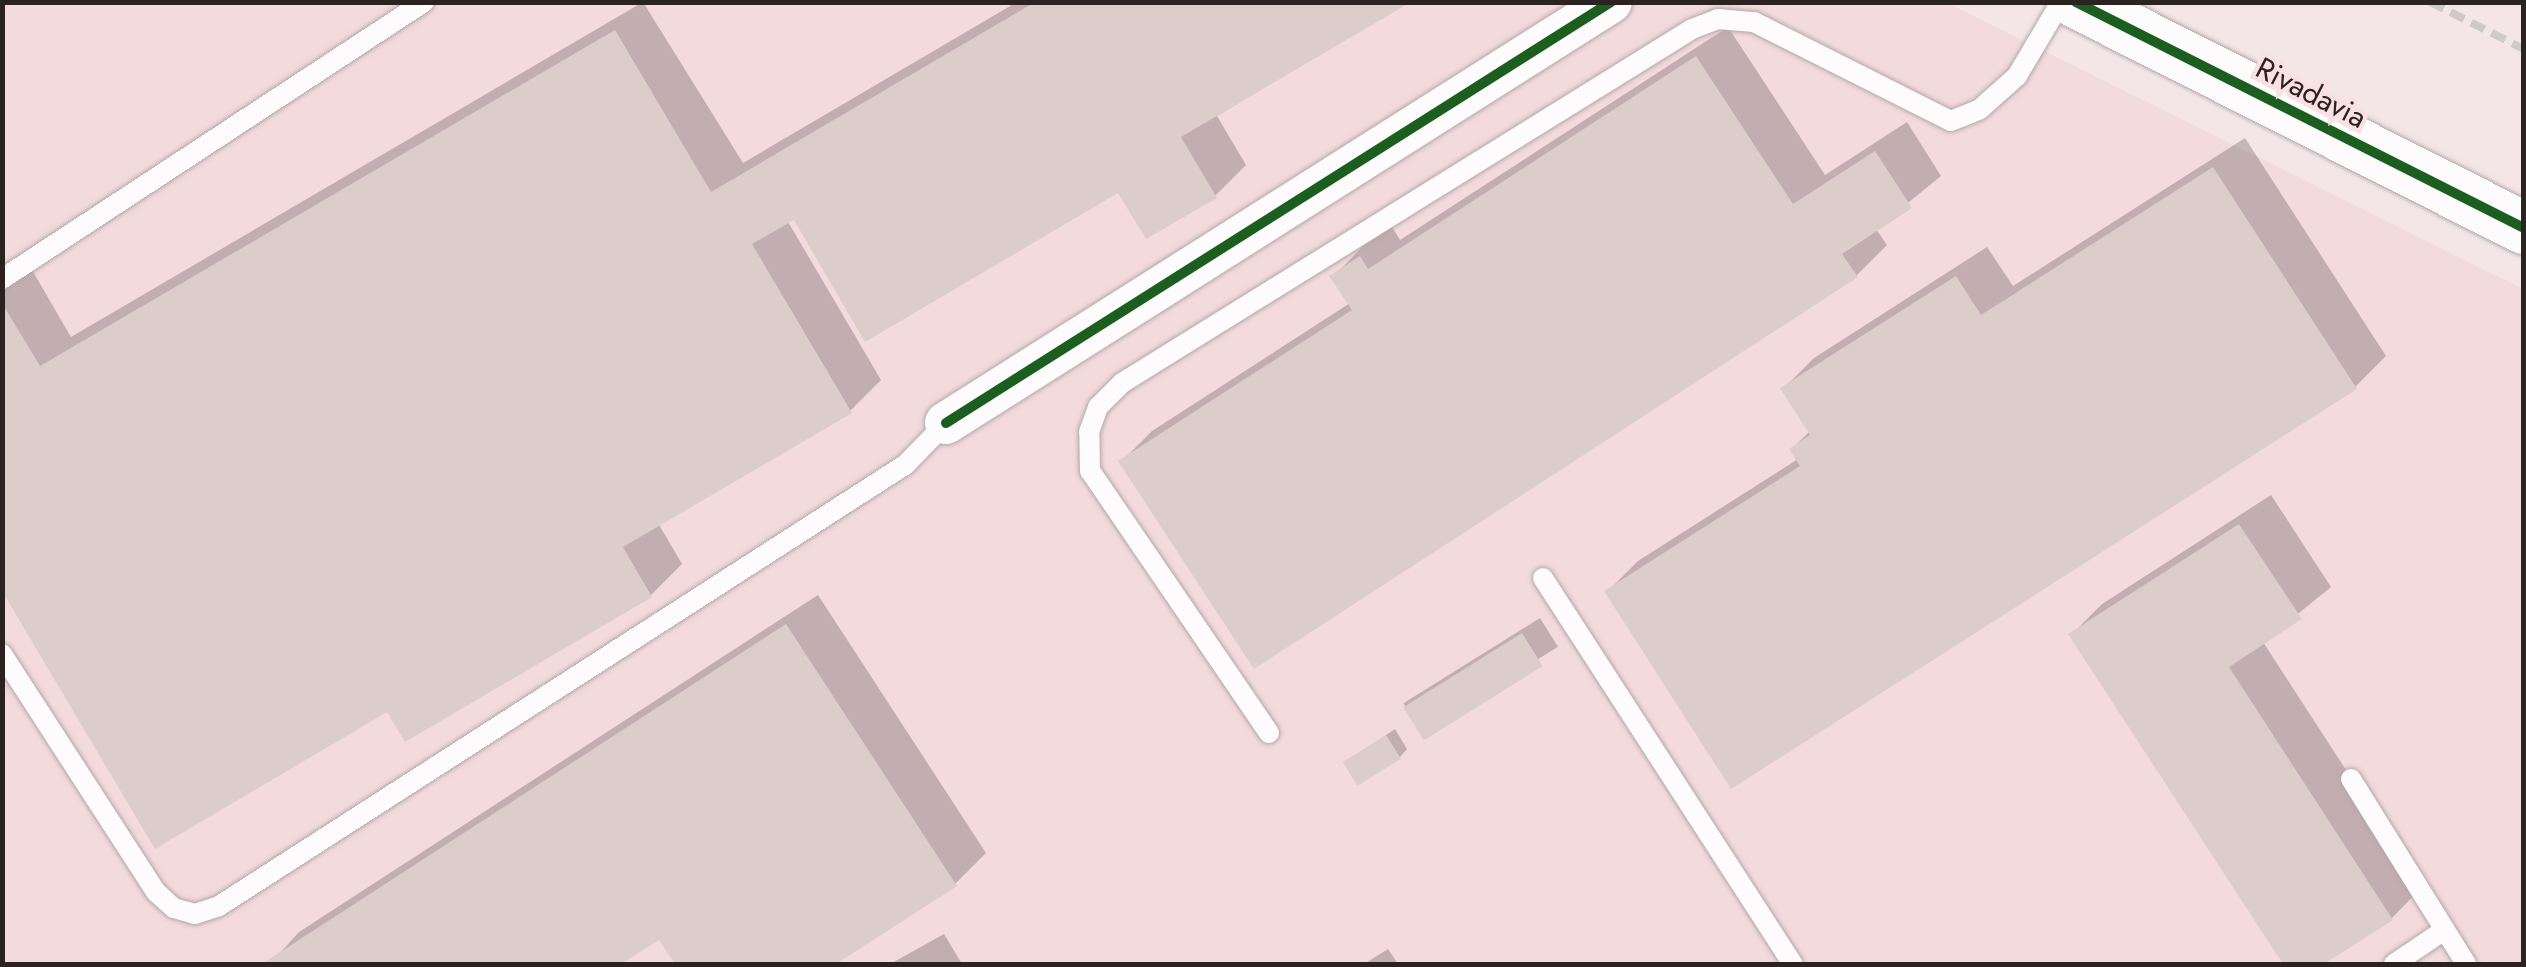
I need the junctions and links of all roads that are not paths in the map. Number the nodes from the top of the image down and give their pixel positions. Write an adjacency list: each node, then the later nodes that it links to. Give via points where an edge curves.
1 (424, 2): 6 (lane)
2 (1611, 2): 7 (street)
3 (2062, 2): 10 (lane, via 2017,76 1980,109 1951,121 1754,22 1718,19 1692,29 1122,384 1098,407 1090,470)
4 (2076, 2): 5 (street, Rivadavia)
5 (2524, 228)
6 (2, 279)
7 (946, 422): 9 (lane, via 905,465 219,906 195,914 174,908 156,892)
8 (1542, 578): 13 (lane)
9 (2, 654)
10 (1269, 733)
11 (2351, 779): 12 (lane)
12 (2443, 931): 14 (lane); 15 (lane)
13 (1794, 964)
14 (2394, 964)
15 (2466, 964)

